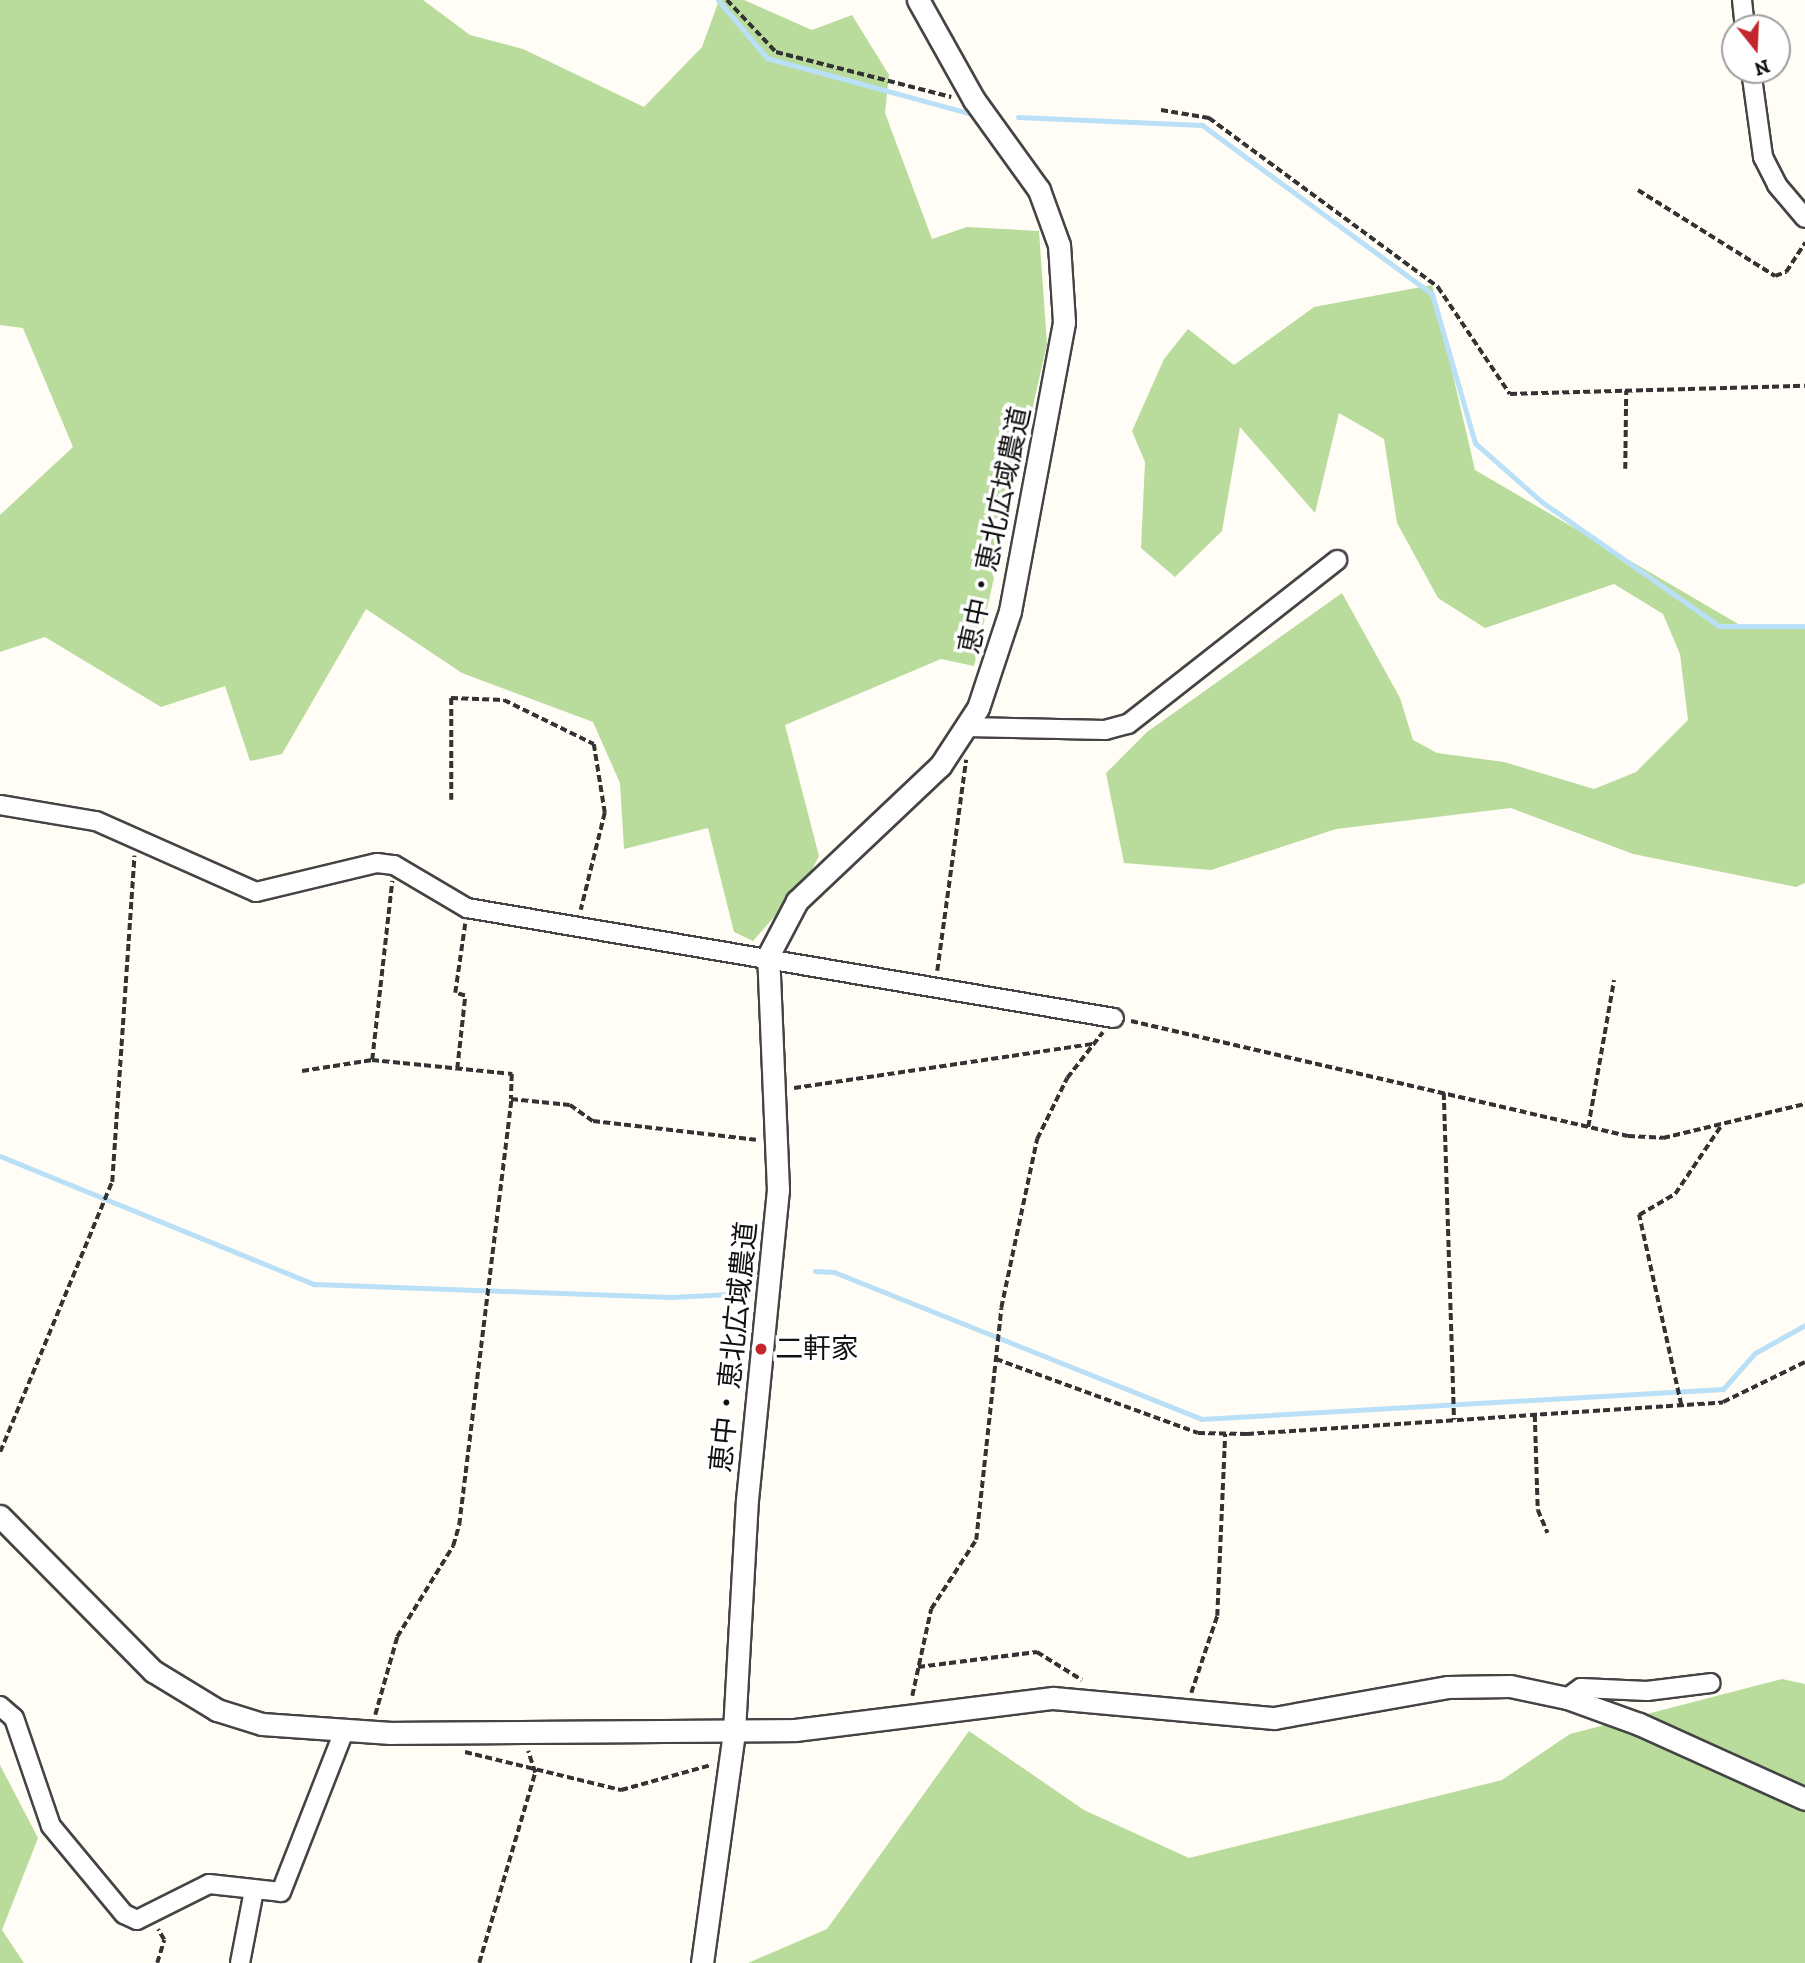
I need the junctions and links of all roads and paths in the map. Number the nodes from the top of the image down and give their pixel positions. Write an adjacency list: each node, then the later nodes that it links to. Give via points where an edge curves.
1 (727, 0): 4 (path, via 776,52)
2 (918, 0): 4 (street, 恵中・恵北広域農道)
3 (1753, 84): 7 (street, via 1763,157 1777,186)
4 (974, 100): 13 (street, 恵中・恵北広域農道, via 1040,190 1059,245 1064,322 1010,611 995,669)
5 (1161, 110): 10 (path, via 1209,118 1438,287 1510,394)
6 (1638, 190): 8 (path, via 1776,276 1786,272)
7 (1805, 218)
8 (1805, 243)
9 (1805, 386): 10 (path)
10 (1626, 391): 11 (path)
11 (1625, 469)
12 (1337, 560): 13 (street, via 1128,724 1105,730)
13 (964, 733): 20 (street, 恵中・恵北広域農道, via 920,787 797,901); 22 (path, via 967,765)
14 (450, 800): 19 (path, via 452,698 504,700 594,744 605,813)
15 (0, 804): 16 (street, via 96,821)
16 (135, 843): 17 (street, via 256,892 377,863); 41 (path, via 112,1182)
17 (394, 865): 18 (street); 25 (path)
18 (467, 908): 19 (street); 26 (path, via 455,993 465,996)
19 (579, 924): 20 (street)
20 (768, 956): 22 (street); 28 (street, 恵中・恵北広域農道)
21 (1614, 981): 33 (path)
22 (934, 983): 23 (street)
23 (1114, 1018): 24 (path); 29 (path)
24 (1093, 1044): 28 (path); 35 (path, via 1067,1078 1037,1139 1016,1221)
25 (372, 1060): 26 (path); 27 (path)
26 (457, 1069): 30 (path, via 512,1074)
27 (302, 1071)
28 (774, 1091): 34 (street, 恵中・恵北広域農道)
29 (1444, 1093): 33 (path); 39 (path)
30 (511, 1099): 34 (path, via 570,1105 593,1121); 53 (path, via 458,1525 453,1546 397,1637)
31 (1805, 1104): 32 (path)
32 (1721, 1126): 33 (path, via 1663,1138); 37 (path, via 1675,1194 1639,1215)
33 (1588, 1127)
34 (779, 1143): 52 (street, 恵中・恵北広域農道)
35 (996, 1359): 40 (path, via 1198,1433); 44 (path, via 976,1540 930,1609)
36 (1805, 1362): 37 (path, via 1743,1396)
37 (1681, 1405): 38 (path)
38 (1535, 1415): 39 (path); 43 (path, via 1538,1510)
39 (1454, 1420): 40 (path)
40 (1225, 1434): 49 (path, via 1217,1616)
41 (0, 1452)
42 (0, 1516): 51 (street, via 153,1671 190,1696 262,1724)
43 (1548, 1533)
44 (918, 1667): 47 (path, via 1037,1652 1087,1684); 50 (path)
45 (1711, 1683): 46 (street, via 1647,1691 1581,1688)
46 (1567, 1698): 49 (street, via 1484,1685 1300,1716); 58 (street)
47 (1086, 1701): 49 (street); 50 (street, via 1031,1699)
48 (0, 1706): 60 (street, via 13,1718 51,1826 124,1914)
49 (1184, 1713)
50 (906, 1719): 52 (street)
51 (344, 1731): 53 (street); 59 (street, via 281,1892)
52 (734, 1731): 54 (street); 56 (street, 恵中・恵北広域農道)
53 (372, 1732): 54 (street)
54 (525, 1732): 57 (path)
55 (462, 1752): 57 (path)
56 (727, 1765): 57 (path, via 696,1765 621,1790); 64 (street, 恵中・恵北広域農道)
57 (535, 1773): 63 (path)
58 (1805, 1799)
59 (254, 1890): 60 (street, via 209,1884); 62 (street)
60 (150, 1917): 61 (path, via 164,1940)
61 (156, 1963)
62 (240, 1963)
63 (479, 1963)
64 (702, 1963)

